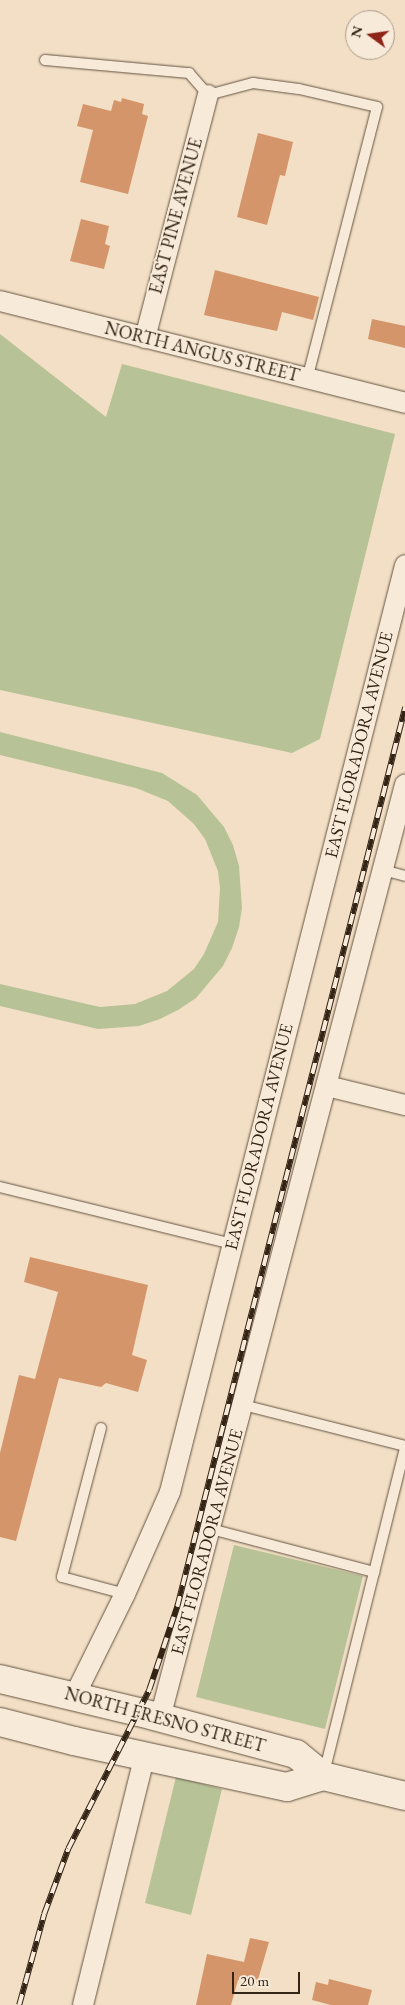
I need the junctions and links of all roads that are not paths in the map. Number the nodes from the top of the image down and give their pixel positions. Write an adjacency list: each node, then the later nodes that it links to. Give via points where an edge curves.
1 (45, 60): 2 (lane, via 189,73)
2 (208, 95): 4 (street, EAST PINE AVENUE); 5 (lane, via 253,83 299,89 377,107)
3 (0, 301): 4 (street, NORTH ANGUS STREET)
4 (144, 338): 5 (street, NORTH ANGUS STREET)
5 (307, 379): 6 (street, NORTH ANGUS STREET)
6 (405, 403)
7 (405, 565): 14 (street, EAST FLORADORA AVENUE)
8 (405, 785): 9 (street, EAST FLORADORA AVENUE)
9 (383, 870): 10 (lane); 11 (street, EAST FLORADORA AVENUE)
10 (405, 876)
11 (327, 1086): 12 (street); 15 (street, EAST FLORADORA AVENUE)
12 (405, 1105)
13 (0, 1187): 14 (lane)
14 (232, 1244): 20 (street, EAST FLORADORA AVENUE, via 170,1492)
15 (243, 1405): 17 (lane); 18 (street, EAST FLORADORA AVENUE)
16 (101, 1428): 20 (lane, via 62,1578)
17 (405, 1447): 19 (lane)
18 (211, 1529): 19 (lane); 24 (street, EAST FLORADORA AVENUE)
19 (374, 1572): 27 (lane)
20 (125, 1594): 22 (street, EAST FLORADORA AVENUE)
21 (0, 1680): 22 (main road, NORTH FRESNO STREET)
22 (74, 1696): 24 (main road, NORTH FRESNO STREET)
23 (0, 1712): 24 (main road, via 29,1714 125,1739 150,1731)
24 (160, 1718): 27 (main road, NORTH FRESNO STREET, via 296,1754)
25 (0, 1722): 26 (main road, NORTH FRESNO STREET)
26 (145, 1755): 27 (main road, NORTH FRESNO STREET, via 287,1787); 29 (street)
27 (323, 1776): 28 (main road, NORTH FRESNO STREET)
28 (405, 1796)
29 (83, 2005)

